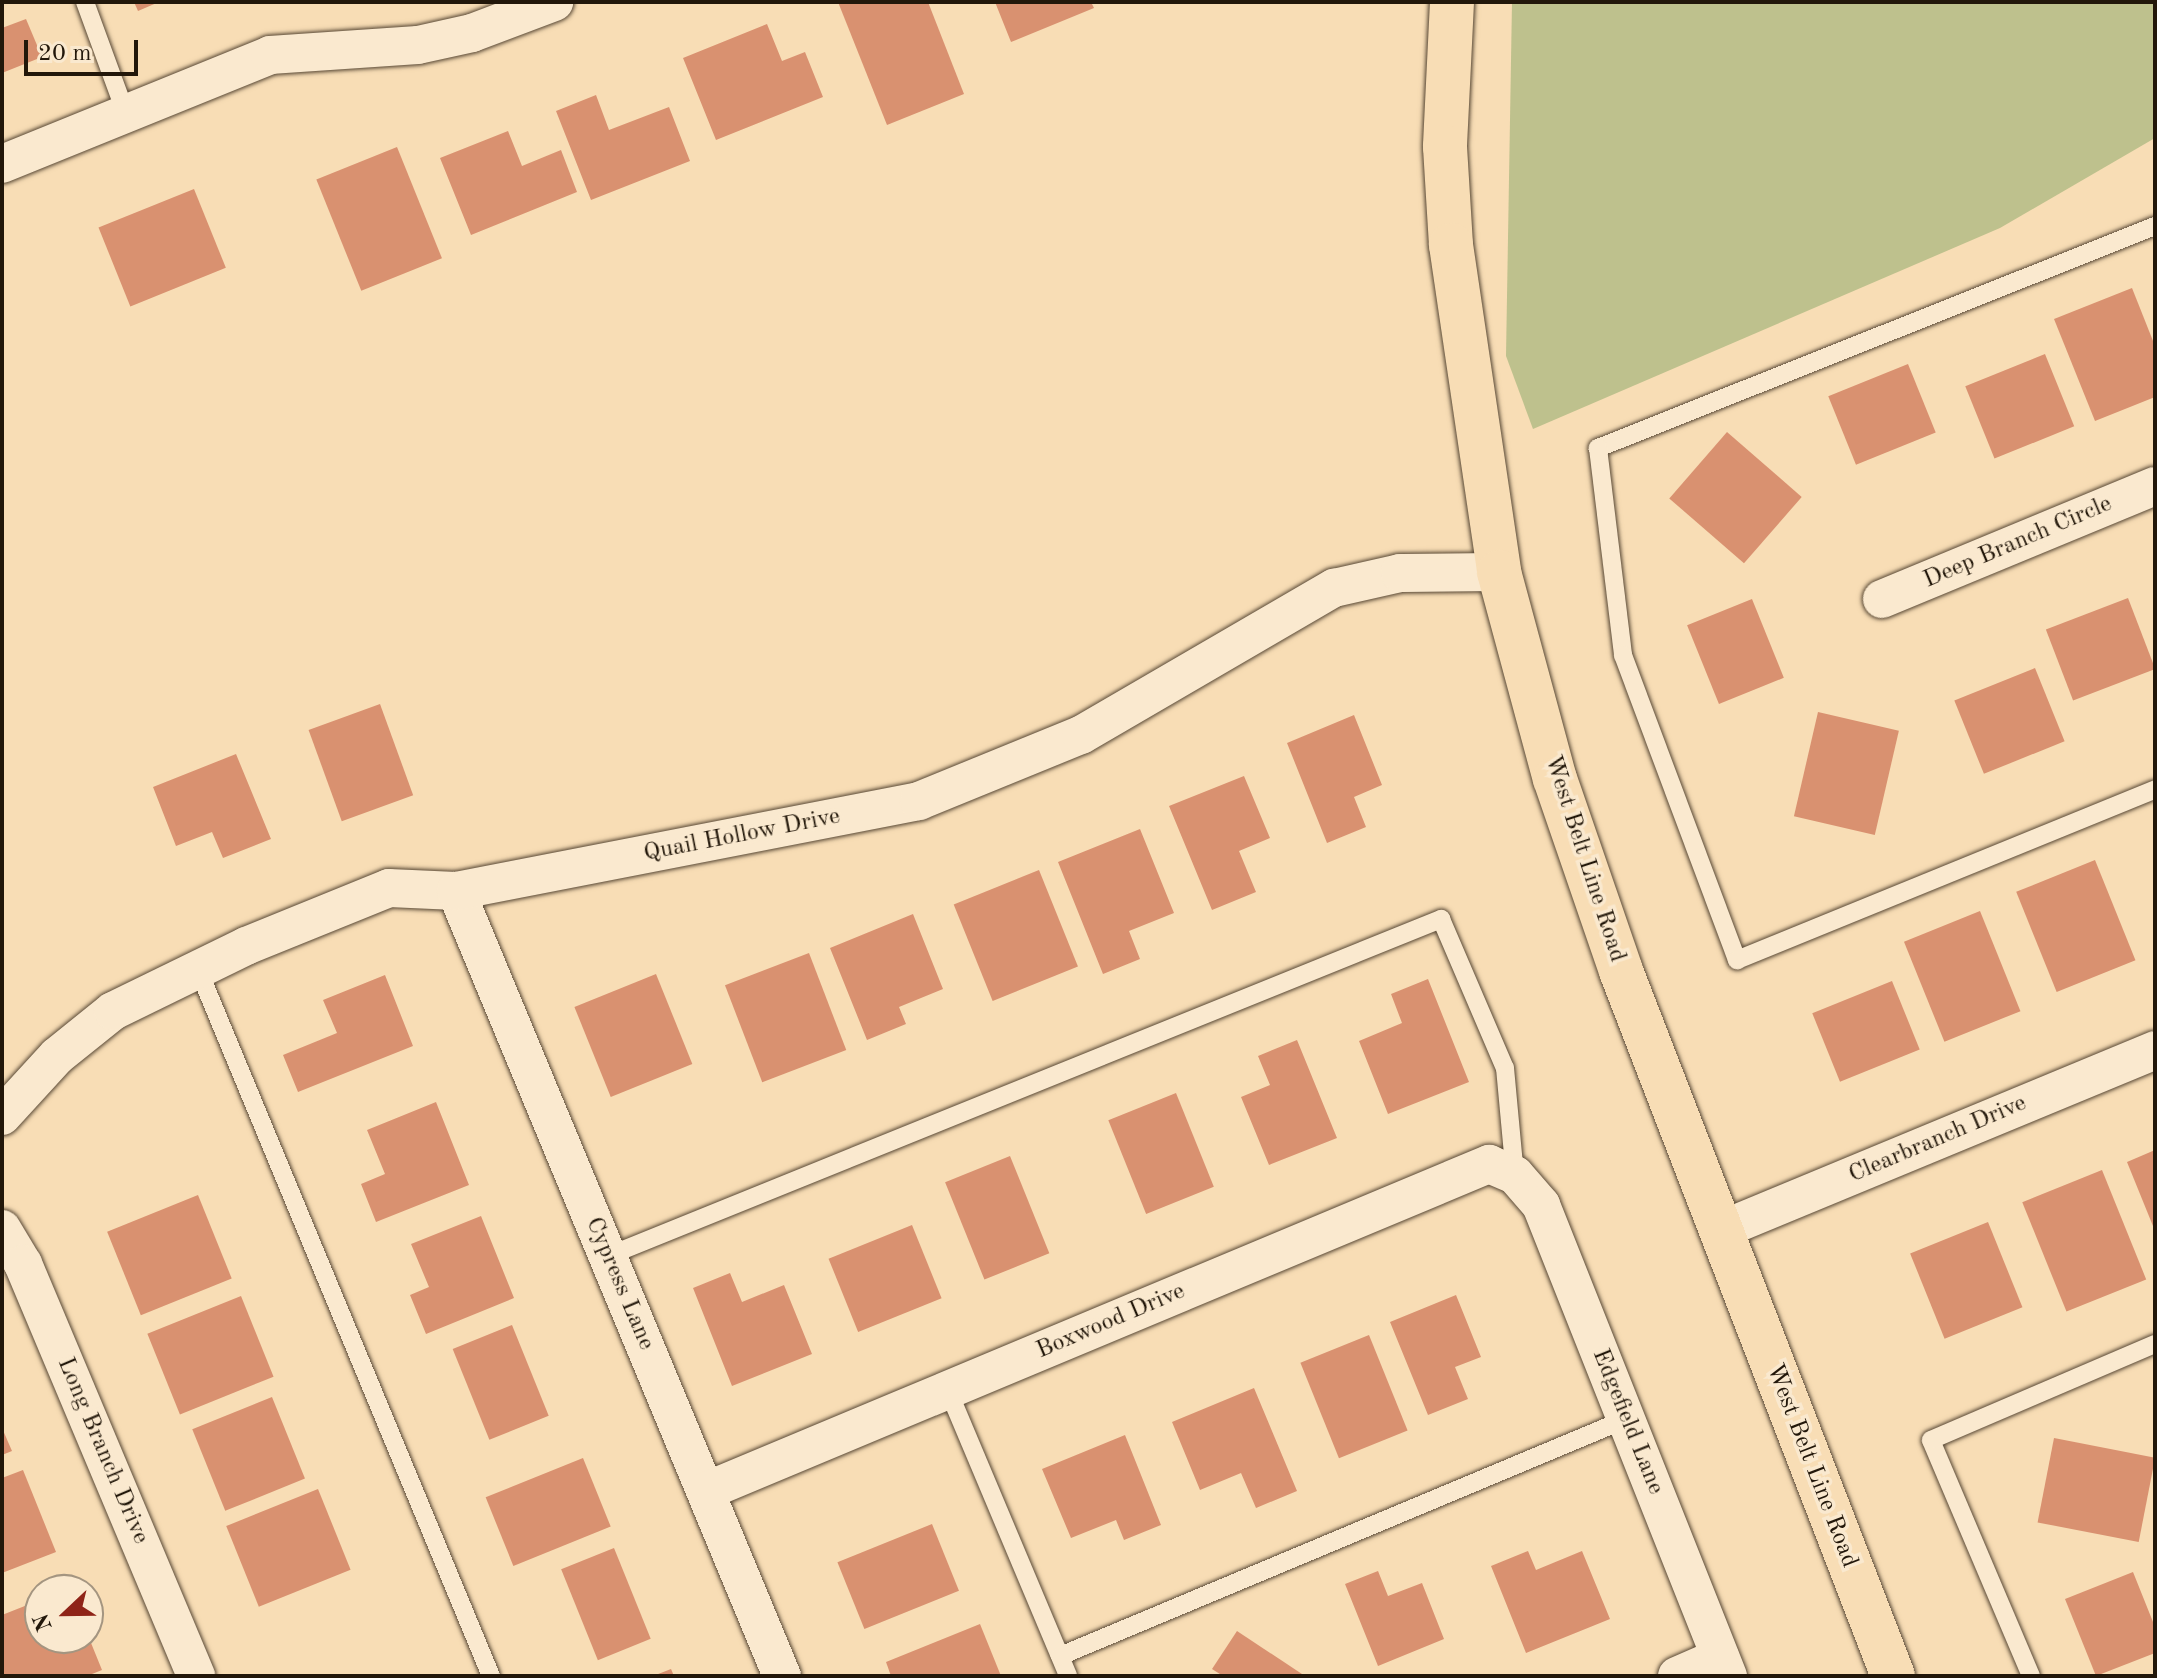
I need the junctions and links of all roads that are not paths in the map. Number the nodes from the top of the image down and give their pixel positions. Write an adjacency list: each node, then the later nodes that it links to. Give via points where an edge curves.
1 (85, 2): 4 (lane)
2 (554, 2): 4 (street, via 472,33 418,45 270,55)
3 (1452, 2): 8 (main road, West Belt Line Road, via 1445,147 1451,245)
4 (126, 114): 5 (street)
5 (2, 164)
6 (2155, 226): 10 (lane, via 1598,448 1623,655 1737,960)
7 (2155, 486): 9 (street, Deep Branch Circle)
8 (1499, 572): 11 (street, Quail Hollow Drive, via 1400,573 1334,588 1081,735 919,801); 17 (main road, West Belt Line Road, via 1555,779 1621,971)
9 (1882, 599)
10 (2155, 789)
11 (456, 891): 12 (street, Quail Hollow Drive, via 389,888); 18 (street, Cypress Lane)
12 (198, 969): 14 (street, Quail Hollow Drive, via 113,1011 57,1056); 26 (lane)
13 (2155, 1050): 17 (street, Clearbranch Drive)
14 (2, 1116)
15 (1515, 1175): 18 (lane, via 1505,1068 1441,919); 20 (street, Boxwood Drive, via 1489,1164); 21 (street, Edgefield Lane, via 1541,1205)
16 (2, 1229): 25 (street, Long Branch Drive, via 23,1264)
17 (1721, 1230): 30 (main road, West Belt Line Road)
18 (608, 1256): 22 (street, Cypress Lane)
19 (2155, 1344): 31 (lane, via 1931,1440)
20 (948, 1390): 22 (street, Boxwood Drive); 23 (lane)
21 (1626, 1419): 23 (lane); 24 (street, Edgefield Lane)
22 (706, 1491): 27 (street, Cypress Lane)
23 (1060, 1656): 28 (lane)
24 (1724, 1666): 29 (street)
25 (196, 1676)
26 (491, 1676)
27 (782, 1676)
28 (1068, 1676)
29 (1677, 1676)
30 (1893, 1676)
31 (2031, 1676)

